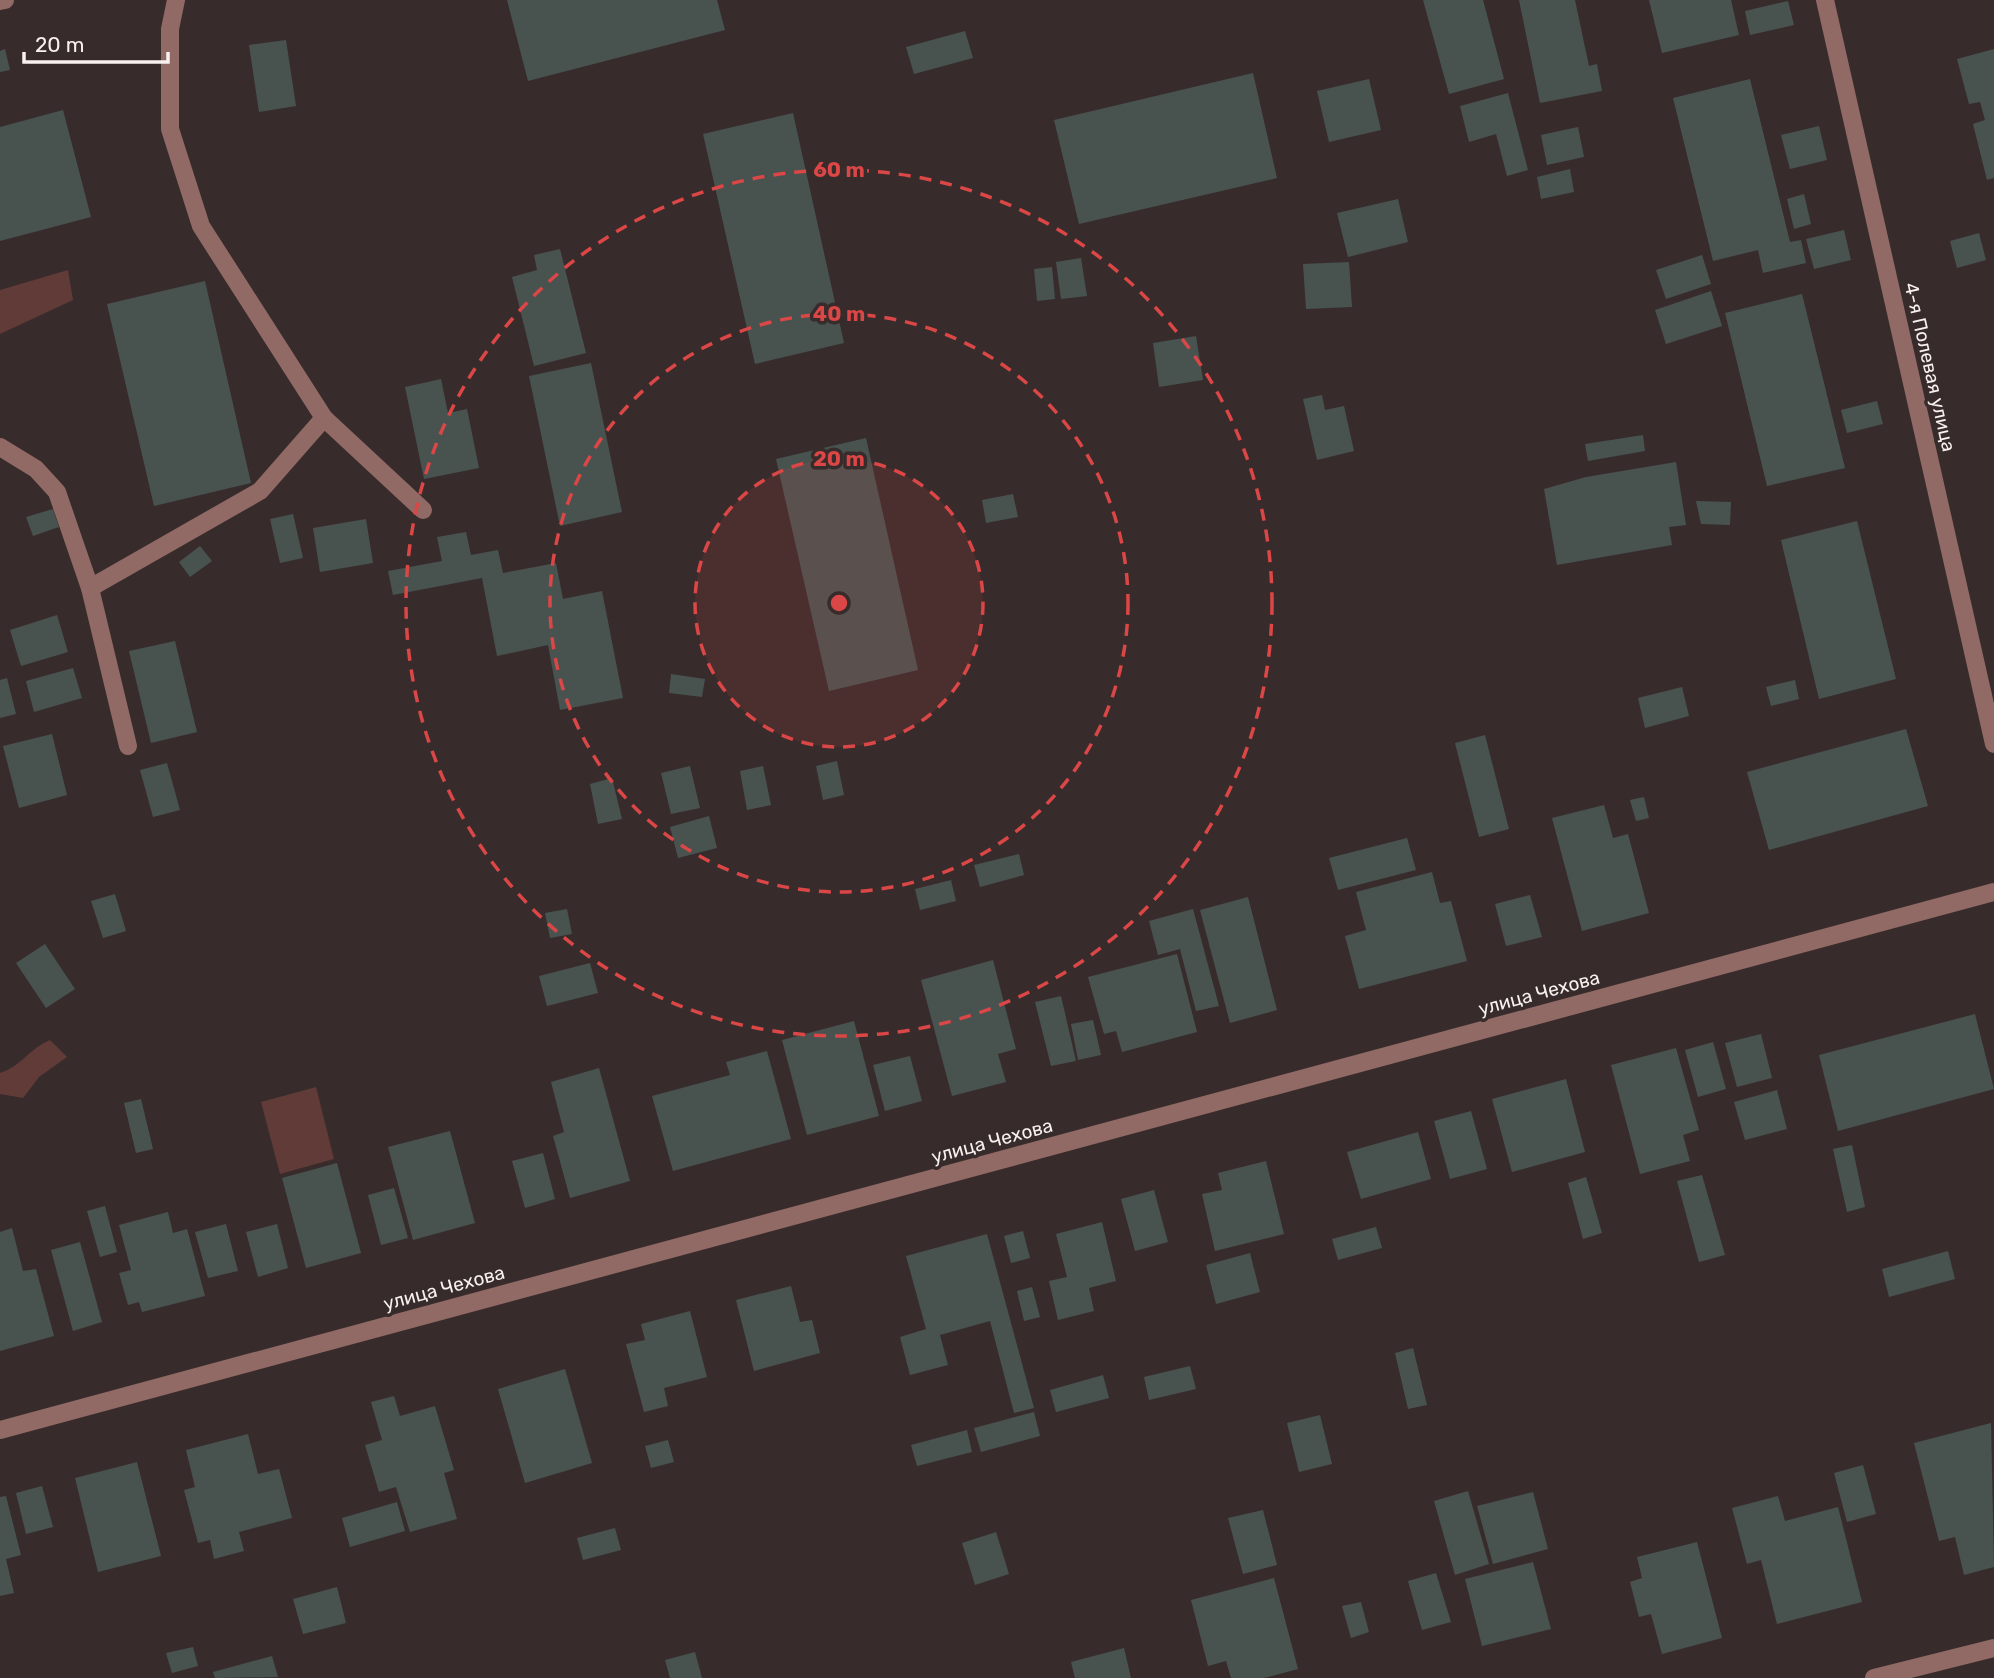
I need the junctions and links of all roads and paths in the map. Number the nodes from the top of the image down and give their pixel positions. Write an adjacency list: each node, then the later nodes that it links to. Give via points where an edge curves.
1 (5, 0): 4 (street)
2 (176, 0): 5 (street, via 170,29 170,129 201,226)
3 (1825, 0): 9 (street, 4-я Полевая улица)
4 (0, 1)
5 (324, 418): 7 (street); 8 (street, via 260,491)
6 (0, 447): 8 (street, via 36,469 57,492)
7 (423, 510)
8 (90, 588): 10 (street)
9 (1994, 744)
10 (128, 746)
11 (1994, 892): 12 (street, улица Чехова)
12 (0, 1430)
13 (1994, 1648): 14 (street)
14 (1874, 1678)

